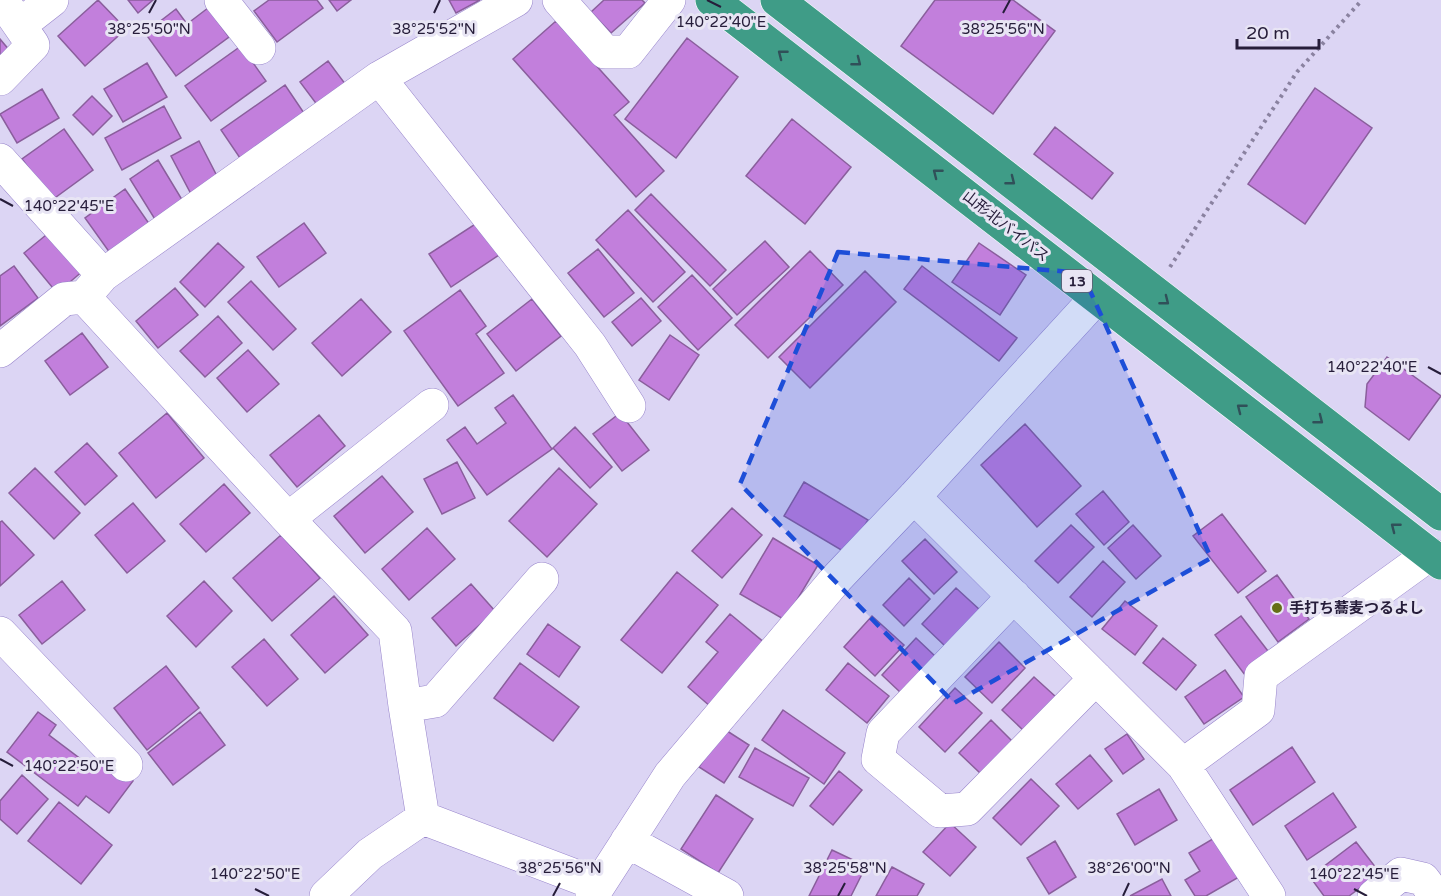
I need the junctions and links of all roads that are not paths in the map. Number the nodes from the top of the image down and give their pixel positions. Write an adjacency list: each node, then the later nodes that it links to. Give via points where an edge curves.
1 (52, 0): 8 (lane)
2 (220, 0): 9 (lane)
3 (516, 0): 10 (lane)
4 (559, 0): 5 (lane, via 605,52 628,52)
5 (669, 0)
6 (712, 0): 14 (highway, 山形北バイパス / 13, one-way to 6)
7 (777, 0): 19 (highway, 13, one-way to 19)
8 (11, 13): 11 (lane, via 33,45)
9 (259, 48)
10 (379, 78): 13 (lane); 17 (lane, via 590,345)
11 (0, 79)
12 (0, 160): 13 (lane)
13 (94, 286): 15 (lane, via 64,299); 20 (lane)
14 (1097, 297): 18 (lane); 21 (highway, 山形北バイパス / 13, one-way to 14)
15 (0, 351)
16 (432, 405): 20 (lane)
17 (629, 406)
18 (915, 497): 23 (lane); 30 (lane, via 837,578 677,766)
19 (1441, 514)
20 (288, 519): 26 (lane, via 395,632)
21 (1435, 559): 28 (lane, via 1261,675 1258,710)
22 (542, 579): 26 (lane, via 435,701)
23 (1014, 596): 25 (lane); 25 (lane, via 883,733 878,759 940,811 967,808)
24 (0, 633): 27 (lane)
25 (1096, 678): 28 (lane)
26 (405, 706): 29 (lane)
27 (126, 765)
28 (1183, 765): 34 (lane)
29 (423, 819): 31 (lane); 32 (lane, via 370,854)
30 (627, 841): 31 (lane); 33 (lane)
31 (595, 890)
32 (326, 896)
33 (728, 896)
34 (1269, 896)
35 (1374, 896): 36 (lane, via 1401,874 1423,879)
36 (1436, 896)

